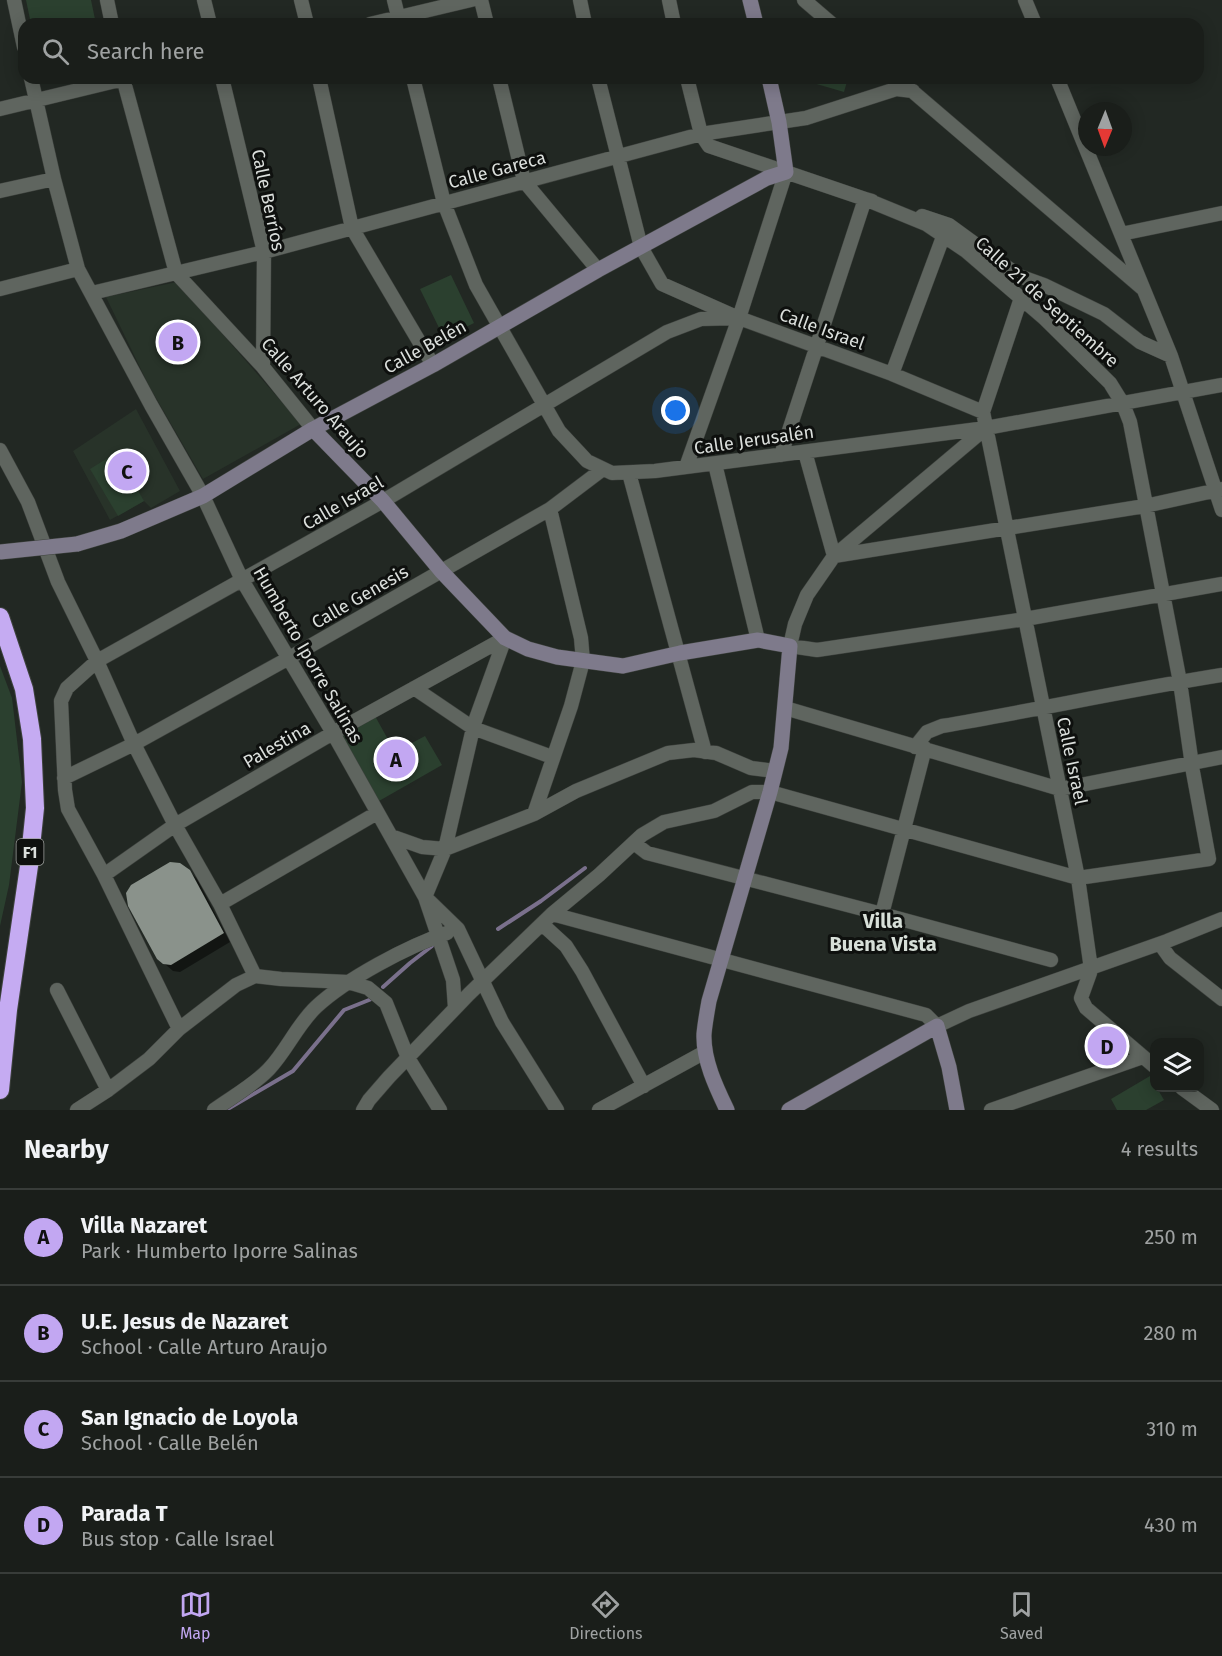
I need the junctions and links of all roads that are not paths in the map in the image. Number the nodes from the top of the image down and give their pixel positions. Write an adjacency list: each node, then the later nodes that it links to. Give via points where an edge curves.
1 (14, 0): 13 (street)
2 (107, 0): 14 (street)
3 (204, 0): 15 (street)
4 (301, 0): 16 (street)
5 (394, 0): 17 (street)
6 (471, 0): 18 (street)
7 (481, 0): 19 (street)
8 (580, 0): 20 (street)
9 (669, 0): 21 (street)
10 (750, 0): 22 (street)
11 (804, 0): 23 (street)
12 (1025, 0): 24 (street)
13 (18, 18)
14 (111, 18)
15 (208, 18)
16 (306, 18)
17 (398, 18)
18 (409, 18)
19 (486, 18)
20 (584, 18)
21 (674, 18)
22 (754, 18)
23 (825, 18)
24 (1032, 18)
25 (32, 84): 38 (street, Humberto Iporre Salinas)
26 (101, 84): 38 (street)
27 (127, 84): 57 (street, Calle Arturo Araujo)
28 (223, 84): 54 (street, Calle Berríos)
29 (320, 84): 50 (street)
30 (414, 84): 48 (street, Calle Jerusalén)
31 (500, 84): 45 (street)
32 (599, 84): 42 (street)
33 (688, 84): 41 (street)
34 (770, 84): 40 (street)
35 (904, 84): 37 (street)
36 (1059, 84): 51 (street)
37 (913, 91): 40 (street, Calle Gareca, via 896,89 806,118); 59 (street)
38 (36, 100): 39 (street); 44 (street, Humberto Iporre Salinas)
39 (0, 109)
40 (779, 122): 41 (street, Calle Gareca); 43 (street)
41 (701, 134): 42 (street, Calle Gareca); 43 (street, Calle 21 de Septiembre, via 709,146)
42 (617, 156): 45 (street, Calle Gareca); 53 (street)
43 (786, 172): 47 (street, Calle 21 de Septiembre); 53 (street, Calle Belén, via 767,178); 62 (street)
44 (54, 179): 46 (street); 55 (street, Humberto Iporre Salinas)
45 (524, 181): 48 (street, Calle Gareca); 56 (street)
46 (0, 191)
47 (865, 199): 52 (street, Calle 21 de Septiembre, via 926,224); 64 (street); 65 (street, via 949,225 1019,276 1104,314 1140,342)
48 (444, 203): 50 (street, Calle Gareca); 63 (street, Calle Jerusalén, via 476,285)
49 (1222, 213): 51 (street)
50 (352, 228): 54 (street, Calle Gareca); 66 (street)
51 (1121, 234): 59 (street)
52 (943, 237): 61 (street, Calle 21 de Septiembre, via 966,251); 68 (street)
53 (641, 247): 56 (street, Calle Belén); 62 (street, via 662,284)
54 (264, 252): 57 (street, Calle Gareca); 67 (street, Calle Berríos)
55 (78, 269): 58 (street); 60 (street, Humberto Iporre Salinas)
56 (598, 270): 63 (street, Calle Belén)
57 (176, 273): 60 (street, Calle Gareca); 67 (street, Calle Arturo Araujo)
58 (0, 289)
59 (1143, 289): 65 (street)
60 (92, 293): 85 (street, Humberto Iporre Salinas)
61 (1021, 298): 71 (street, Calle 21 de Septiembre, via 1110,383); 73 (street)
62 (739, 318): 64 (street, Calle Israel); 72 (street, Calle Israel, via 701,319 667,332); 81 (street)
63 (500, 327): 66 (street, Calle Belén); 72 (street, Calle Jerusalén)
64 (817, 345): 68 (street, Calle Israel); 78 (street)
65 (1171, 356): 70 (street)
66 (433, 365): 75 (street, Calle Belén)
67 (262, 367): 75 (street, Calle Arturo Araujo)
68 (892, 374): 73 (street, Calle Israel)
69 (1222, 386): 70 (street, Calle Jerusalén)
70 (1184, 394): 71 (street, Calle Jerusalén); 84 (street)
71 (1124, 404): 74 (street, Calle Jerusalén); 87 (street, Calle 21 de Septiembre)
72 (544, 406): 82 (street, Calle Jerusalén, via 559,431 587,461); 86 (street, Calle Israel)
73 (983, 412): 74 (street, Calle Israel)
74 (986, 428): 77 (street, Calle Jerusalén); 90 (street, Calle Israel); 92 (street)
75 (313, 429): 85 (street, Calle Belén); 86 (street, Calle Arturo Araujo)
76 (0, 450): 79 (street)
77 (806, 452): 78 (street, Calle Jerusalén); 92 (street)
78 (781, 455): 80 (street, Calle Jerusalén)
79 (4, 461): 104 (street, via 28,502 58,582)
80 (715, 464): 81 (street, Calle Jerusalén); 100 (street)
81 (686, 467): 83 (street, Calle Jerusalén)
82 (603, 469): 83 (street, Calle Jerusalén); 88 (street, Calle Genesis)
83 (629, 473): 102 (street)
84 (1218, 490): 87 (street); 89 (street)
85 (203, 496): 91 (street, Calle Belén, bridge, via 121,531 77,544); 94 (street, Humberto Iporre Salinas)
86 (383, 501): 93 (street, Calle Arturo Araujo); 94 (street, Calle Israel)
87 (1145, 506): 90 (street); 96 (street, Calle 21 de Septiembre)
88 (550, 509): 93 (street, Calle Genesis); 105 (street)
89 (1222, 510)
90 (1007, 529): 92 (street); 98 (street, Calle Israel)
91 (0, 552)
92 (834, 556): 101 (street, via 807,595)
93 (441, 571): 99 (street, Calle Arturo Araujo); 103 (street, Calle Genesis)
94 (242, 580): 103 (street, Humberto Iporre Salinas); 104 (street, Calle Israel)
95 (1222, 584): 96 (street)
96 (1164, 593): 98 (street); 107 (street, Calle 21 de Septiembre)
97 (0, 617): 158 (highway, F1, via 24,689 32,739 35,808)
98 (1025, 619): 101 (street, via 817,650); 110 (street, Calle Israel)
99 (505, 638): 105 (street, Calle Arturo Araujo, via 528,649); 108 (street, Palestina); 111 (street)
100 (758, 640): 101 (street); 102 (street, Calle Arturo Araujo)
101 (790, 646): 109 (street)
102 (680, 653): 105 (street, Calle Arturo Araujo, via 623,666); 115 (street)
103 (289, 658): 112 (street, Humberto Iporre Salinas); 113 (street, Calle Genesis)
104 (97, 661): 113 (street); 120 (street, Calle Israel, via 67,688 61,701)
105 (583, 661): 116 (street)
106 (1222, 675): 107 (street)
107 (1180, 682): 110 (street); 118 (street, Calle 21 de Septiembre)
108 (414, 688): 111 (street); 112 (street, Palestina)
109 (785, 708): 114 (street); 119 (street)
110 (1043, 709): 114 (street, via 942,726 927,732); 121 (street, Calle Israel)
111 (473, 728): 116 (street); 129 (street)
112 (333, 733): 123 (street, Humberto Iporre Salinas); 125 (street, Palestina)
113 (134, 744): 120 (street, Calle Genesis); 125 (street)
114 (920, 747): 121 (street); 126 (street)
115 (705, 752): 119 (street, via 751,768); 124 (street, via 668,753 576,791)
116 (552, 757): 124 (street)
117 (1222, 757): 118 (street)
118 (1191, 763): 121 (street); 132 (street, Calle 21 de Septiembre, via 1209,859)
119 (775, 771): 122 (street)
120 (64, 778): 130 (street, via 68,809)
121 (1060, 789): 132 (street, Calle Israel)
122 (770, 792): 126 (street); 128 (street, via 752,792 714,811 664,822); 131 (street)
123 (377, 813): 127 (street, Humberto Iporre Salinas); 134 (street)
124 (534, 814): 129 (street)
125 (176, 825): 130 (street, Palestina); 134 (street)
126 (903, 831): 132 (street); 136 (street)
127 (391, 836): 129 (street, via 422,847); 133 (street, Humberto Iporre Salinas)
128 (634, 843): 131 (street, via 647,853); 135 (street)
129 (445, 849): 133 (street)
130 (104, 875): 152 (street)
131 (745, 878): 136 (street); 142 (street)
132 (1078, 878): 144 (street, Calle Israel)
133 (425, 897): 139 (street, Humberto Iporre Salinas); 140 (street)
134 (220, 904): 145 (street)
135 (552, 914): 138 (street); 142 (street)
136 (882, 914): 143 (street)
137 (1222, 919): 141 (street)
138 (542, 924): 147 (street); 157 (street, via 566,946 582,971)
139 (458, 929): 140 (street); 147 (street, Humberto Iporre Salinas)
140 (439, 935): 146 (street); 150 (street, via 453,980)
141 (1160, 944): 144 (street); 149 (street, via 1170,958)
142 (721, 959): 151 (street, via 926,1015); 153 (street, via 709,1001)
143 (1051, 960)
144 (1090, 969): 151 (street); 154 (street, Calle Israel, via 1081,998 1086,1008)
145 (255, 976): 146 (street); 152 (street, via 236,985)
146 (350, 982): 155 (street, via 369,988 386,1003); 162 (street, via 315,1007 268,1071)
147 (482, 983): 150 (street); 165 (street, Humberto Iporre Salinas)
148 (57, 990): 159 (street)
149 (1222, 999)
150 (455, 1008): 155 (street)
151 (937, 1026): 168 (street); 169 (street)
152 (179, 1029): 159 (street, via 149,1059)
153 (705, 1052): 157 (street); 167 (street)
154 (1143, 1057): 156 (street, Calle Israel); 170 (street)
155 (408, 1058): 163 (street); 164 (street)
156 (1150, 1062)
157 (644, 1086): 166 (street)
158 (0, 1090)
159 (108, 1090): 161 (street)
160 (1187, 1092): 171 (street)
161 (77, 1110)
162 (214, 1110)
163 (363, 1110)
164 (440, 1110)
165 (558, 1110)
166 (599, 1110)
167 (727, 1110)
168 (789, 1110)
169 (957, 1110)
170 (991, 1110)
171 (1212, 1110)

